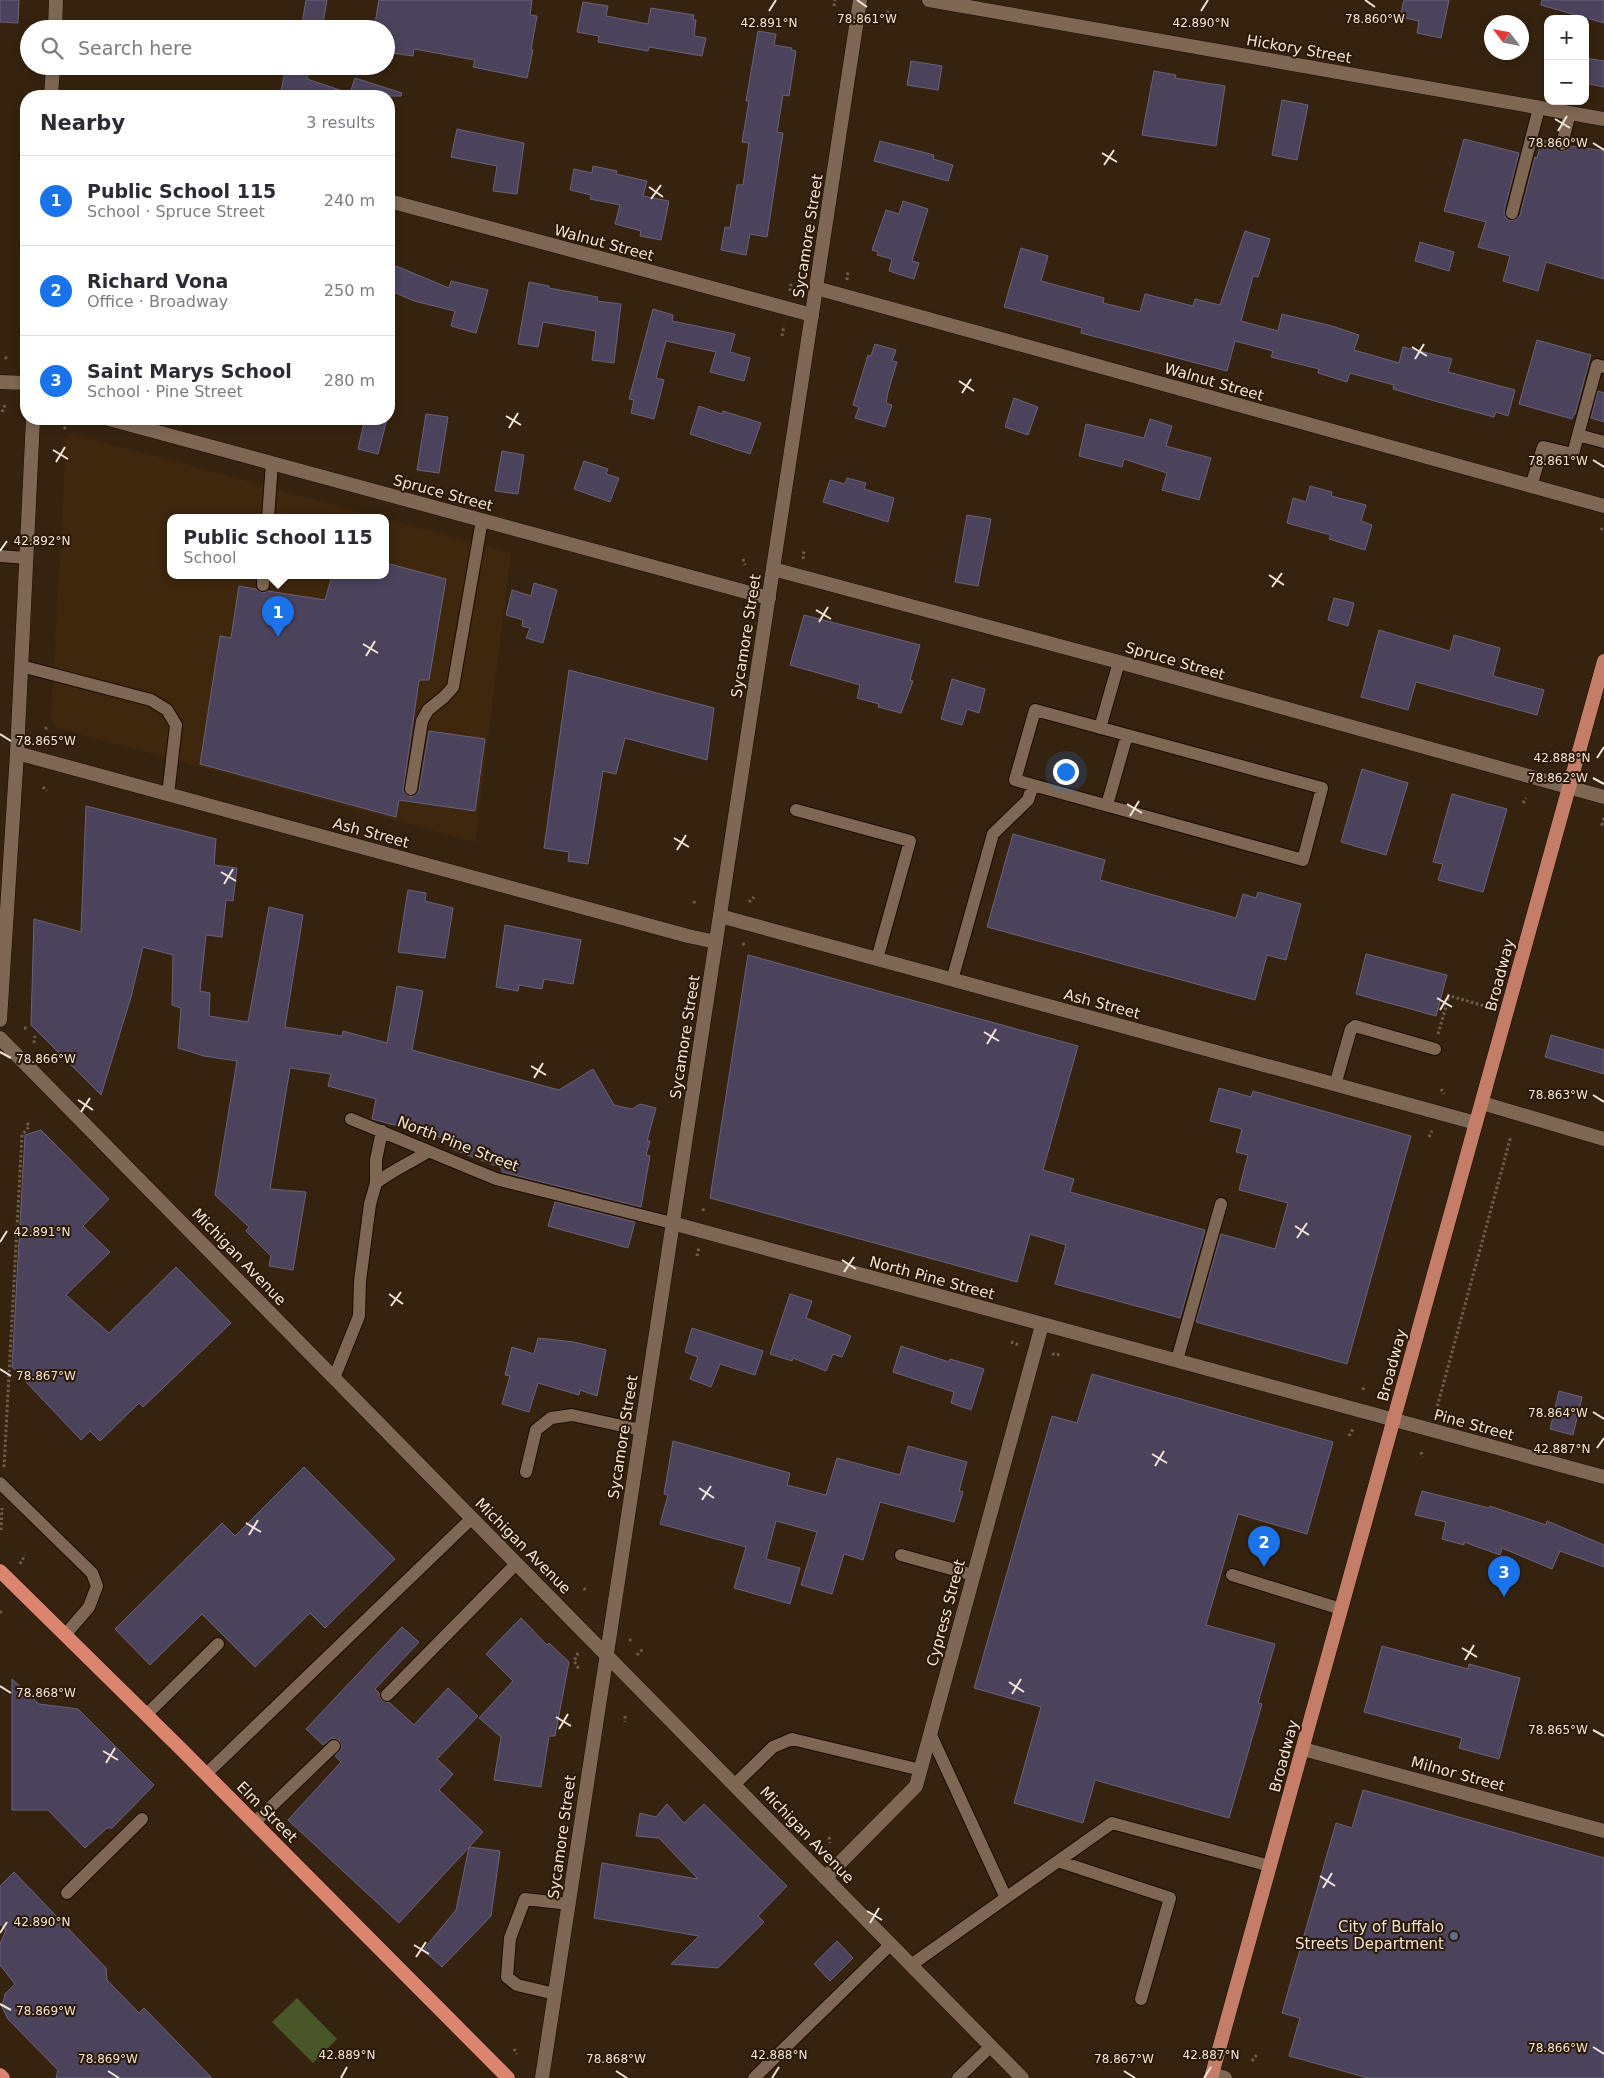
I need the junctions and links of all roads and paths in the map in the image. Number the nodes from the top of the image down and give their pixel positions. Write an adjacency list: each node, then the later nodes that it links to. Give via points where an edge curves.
1 (56, 0): 8 (street)
2 (835, 0): 5 (path)
3 (860, 0): 18 (street, Sycamore Street)
4 (929, 0): 11 (street, Hickory Street)
5 (834, 6)
6 (888, 8): 7 (path)
7 (886, 18)
8 (55, 20)
9 (52, 75): 10 (street)
10 (51, 90)
11 (1539, 108): 12 (street, Hickory Street); 16 (lane)
12 (1570, 113): 13 (street, Hickory Street); 14 (lane)
13 (1604, 119)
14 (1562, 144)
15 (395, 203): 20 (street, Walnut Street)
16 (1512, 213)
17 (791, 284): 19 (path)
18 (816, 288): 20 (street, Sycamore Street); 33 (street, Walnut Street)
19 (789, 292)
20 (812, 315): 43 (street, Sycamore Street)
21 (784, 326): 22 (path)
22 (782, 336)
23 (1604, 367): 30 (lane, via 1597,364)
24 (0, 382): 25 (street)
25 (20, 383)
26 (5, 405): 27 (path)
27 (2, 412)
28 (33, 425): 39 (street)
29 (130, 425): 32 (street, Spruce Street)
30 (1578, 435): 31 (lane); 33 (lane, via 1573,454 1543,447)
31 (1604, 442)
32 (272, 463): 35 (lane); 36 (street, Spruce Street)
33 (1531, 486): 34 (street, Walnut Street)
34 (1604, 506)
35 (268, 514)
36 (482, 520): 44 (street, Spruce Street); 58 (lane, via 453,687 428,710 422,721)
37 (804, 551): 41 (path)
38 (0, 556): 39 (lane)
39 (26, 558): 47 (street)
40 (743, 559): 42 (path)
41 (803, 560)
42 (745, 565)
43 (773, 569): 44 (street, Sycamore Street); 46 (street, Spruce Street)
44 (768, 598): 72 (street, Sycamore Street)
45 (1604, 661): 57 (main road, Broadway)
46 (1119, 662): 49 (lane); 57 (street, Spruce Street)
47 (21, 666): 52 (street); 60 (lane, via 151,700 167,710 176,725)
48 (49, 726): 50 (path)
49 (1100, 728): 51 (lane); 55 (lane, via 1035,710 1015,780)
50 (45, 730)
51 (1127, 735): 64 (lane); 64 (lane, via 1322,788 1303,860)
52 (17, 753): 60 (street, Ash Street); 77 (street)
53 (1539, 753): 54 (path)
54 (1540, 758)
55 (1033, 785): 64 (lane); 75 (lane, via 1028,800 993,834)
56 (43, 787): 59 (path)
57 (1568, 787): 61 (street, Spruce Street); 86 (main road, Broadway)
58 (411, 789)
59 (47, 791)
60 (168, 794): 73 (street, Ash Street)
61 (1604, 797)
62 (1526, 798): 63 (path)
63 (1523, 803)
64 (1107, 806)
65 (796, 810): 74 (lane, via 910,841)
66 (1604, 818): 67 (path)
67 (1603, 825)
68 (754, 897): 70 (path)
69 (694, 902): 71 (path)
70 (749, 902)
71 (695, 906)
72 (720, 916): 73 (street, Sycamore Street); 74 (street, Ash Street)
73 (716, 942): 100 (street, Sycamore Street)
74 (878, 959): 75 (street, Ash Street)
75 (952, 980): 83 (street, Ash Street)
76 (1476, 1004): 78 (path, via 1448,996)
77 (0, 1020)
78 (1441, 1021)
79 (35, 1036): 81 (path)
80 (0, 1038): 107 (street, Michigan Avenue)
81 (34, 1043)
82 (1435, 1049): 83 (lane, via 1355,1026 1351,1029)
83 (1335, 1085): 89 (street, Ash Street)
84 (1441, 1089): 85 (path)
85 (1444, 1094)
86 (1482, 1103): 89 (main road, Broadway); 94 (street)
87 (351, 1119): 90 (lane, North Pine Street)
88 (27, 1122): 119 (path, via 29,1127 22,1136)
89 (1476, 1123): 111 (main road, Broadway)
90 (382, 1131): 95 (lane, North Pine Street); 96 (lane, via 376,1160)
91 (1432, 1131): 93 (path)
92 (1511, 1136): 110 (path)
93 (1429, 1137)
94 (1604, 1139)
95 (429, 1151): 96 (lane); 100 (lane, North Pine Street, via 496,1179)
96 (376, 1183): 107 (lane, via 370,1204 360,1281 359,1316)
97 (1221, 1204): 106 (lane)
98 (704, 1206): 99 (path)
99 (703, 1211)
100 (672, 1223): 103 (street, North Pine Street); 113 (street, Sycamore Street)
101 (699, 1247): 102 (path)
102 (697, 1256)
103 (1042, 1325): 106 (street, North Pine Street); 127 (street, Cypress Street)
104 (1052, 1354): 105 (path)
105 (1061, 1355)
106 (1177, 1360): 111 (street, North Pine Street)
107 (334, 1378): 120 (street, Michigan Avenue)
108 (1364, 1385): 109 (path)
109 (1363, 1390)
110 (1436, 1411)
111 (1394, 1419): 118 (street, Pine Street); 132 (main road, Broadway)
112 (1353, 1429): 114 (path)
113 (641, 1430): 117 (lane, via 572,1415 551,1418 536,1430); 140 (street, Sycamore Street)
114 (1349, 1436)
115 (1421, 1452): 116 (path)
116 (1424, 1457)
117 (526, 1472)
118 (1604, 1477)
119 (2, 1484): 121 (path); 134 (lane, via 92,1573 97,1586 89,1607)
120 (472, 1518): 124 (street, Michigan Avenue); 151 (lane)
121 (0, 1529)
122 (25, 1554): 125 (path)
123 (901, 1555): 127 (lane)
124 (517, 1563): 140 (street, Michigan Avenue); 143 (lane)
125 (20, 1564)
126 (0, 1572): 134 (highway, Elm Street)
127 (973, 1575): 147 (street, Cypress Street)
128 (1232, 1575): 132 (lane)
129 (584, 1588): 130 (path)
130 (586, 1592)
131 (2, 1609): 133 (path)
132 (1341, 1609): 149 (main road, Broadway)
133 (0, 1613)
134 (65, 1635): 144 (highway, Elm Street)
135 (629, 1640): 136 (path)
136 (634, 1640)
137 (218, 1644): 144 (lane)
138 (643, 1649): 141 (path)
139 (578, 1653): 142 (path, via 574,1661)
140 (606, 1654): 152 (street, Michigan Avenue); 163 (street, Sycamore Street)
141 (637, 1655)
142 (579, 1669)
143 (387, 1695)
144 (146, 1715): 151 (highway, Elm Street)
145 (625, 1716): 146 (path)
146 (625, 1722)
147 (930, 1734): 150 (street, Cypress Street); 162 (lane)
148 (334, 1746): 154 (lane)
149 (1303, 1748): 155 (street, Milnor Street); 159 (main road, Broadway)
150 (921, 1770): 152 (lane, via 792,1739 773,1747); 160 (street, Cypress Street, via 916,1786)
151 (206, 1774): 154 (highway, Elm Street)
152 (734, 1785): 160 (street, Michigan Avenue)
153 (142, 1819): 161 (lane)
154 (254, 1823): 176 (highway, Elm Street)
155 (1604, 1831)
156 (829, 1837): 157 (path)
157 (830, 1843)
158 (1058, 1862): 159 (lane, via 1112,1823); 162 (lane); 167 (lane, via 1170,1898)
159 (1270, 1866): 174 (main road, Broadway)
160 (825, 1878): 164 (street, Michigan Avenue)
161 (67, 1892)
162 (1006, 1898): 165 (lane)
163 (569, 1904): 166 (street, Sycamore Street); 166 (lane, via 525,1899 510,1938 507,1977 517,1985)
164 (891, 1944): 165 (street, Michigan Avenue); 178 (lane)
165 (911, 1965): 168 (street, Michigan Avenue)
166 (555, 1994): 177 (street, Sycamore Street)
167 (1141, 1999)
168 (991, 2046): 179 (lane); 180 (street, Michigan Avenue)
169 (514, 2048): 171 (path)
170 (1258, 2053): 172 (path)
171 (517, 2054)
172 (1252, 2061)
173 (0, 2075): 175 (highway)
174 (1216, 2077)
175 (3, 2078)
176 (508, 2078)
177 (542, 2078)
178 (754, 2078)
179 (958, 2078)
180 (1022, 2078)

